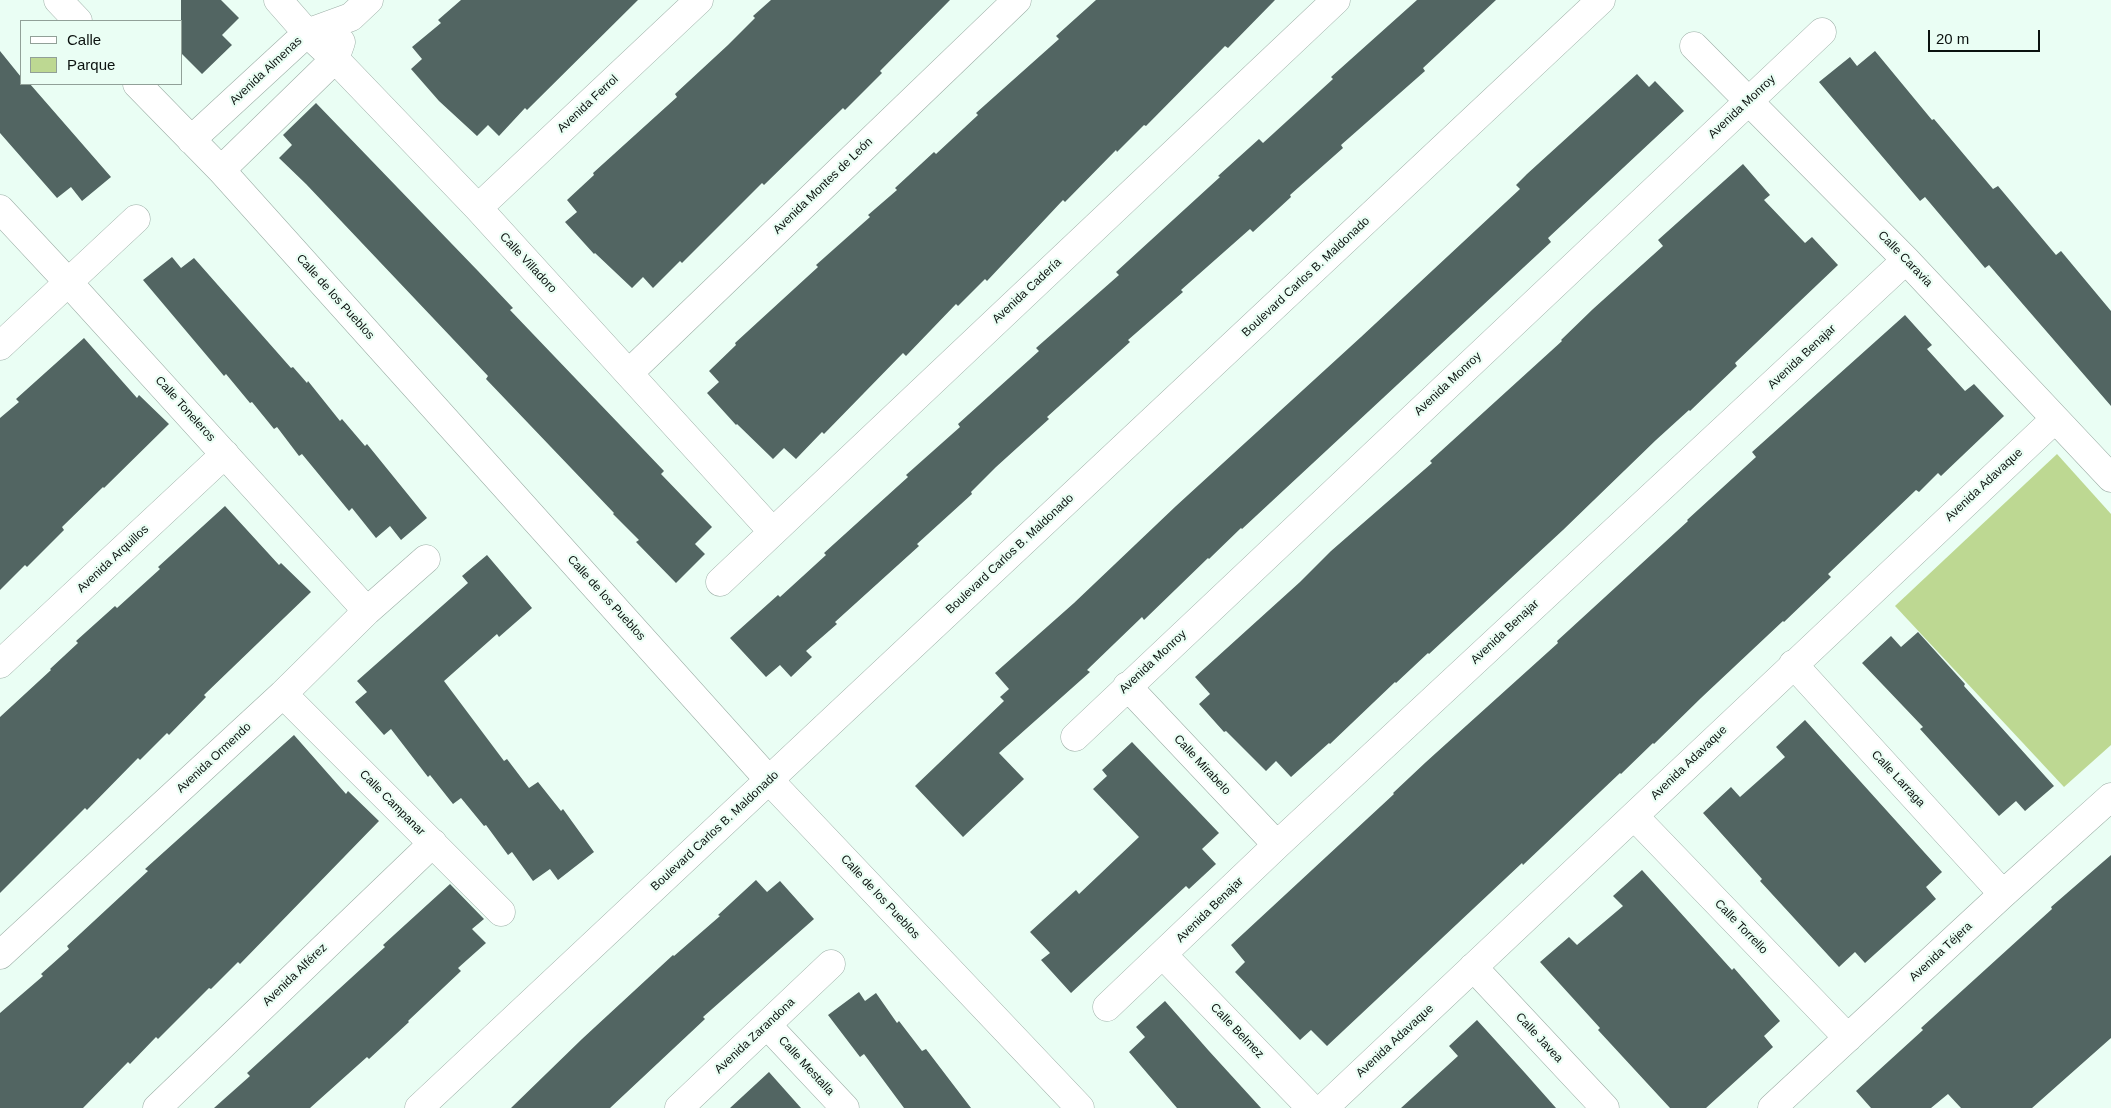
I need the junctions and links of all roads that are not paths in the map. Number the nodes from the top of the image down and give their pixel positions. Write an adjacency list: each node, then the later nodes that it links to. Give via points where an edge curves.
1 (58, 0): 8 (street)
2 (278, 0): 10 (street, Calle Villadoro)
3 (699, 0): 17 (street, Avenida Ferrol)
4 (1018, 0): 23 (street, Avenida Montes de León)
5 (1336, 0): 27 (street, Avenida Cadería)
6 (1601, 0): 36 (street, Boulevard Carlos B. Maldonado)
7 (360, 8): 10 (street, Avenida Almenas); 12 (street, Avenida Almenas)
8 (77, 20)
9 (1822, 32): 14 (street, Avenida Monroy)
10 (307, 33): 12 (street, Calle Villadoro); 15 (street, Avenida Almenas)
11 (1694, 46): 14 (street, Calle Caravia)
12 (335, 59): 16 (street, Avenida Almenas); 17 (street, Calle Villadoro)
13 (139, 85): 15 (street, Calle de los Pueblos)
14 (1748, 101): 20 (street, Calle Caravia); 33 (street, Avenida Monroy)
15 (191, 140): 16 (street, Calle de los Pueblos)
16 (221, 170): 36 (street, Calle de los Pueblos)
17 (478, 208): 23 (street, Calle Villadoro)
18 (0, 210): 21 (street, Calle Toneleros)
19 (136, 219): 21 (street)
20 (1906, 260): 24 (street, Calle Caravia); 40 (street, Avenida Benajar)
21 (68, 282): 22 (street); 25 (street, Calle Toneleros)
22 (0, 346)
23 (629, 373): 27 (street, Calle Villadoro)
24 (2055, 419): 26 (street, Calle Caravia); 32 (street, Avenida Adavaque)
25 (225, 454): 30 (street, Calle Toneleros); 31 (street, Avenida Arquillos)
26 (2111, 478)
27 (772, 531): 29 (street, Avenida Cadería)
28 (426, 559): 30 (street, Avenida Ormendo)
29 (720, 582)
30 (367, 612): 34 (street, Avenida Ormendo)
31 (0, 664)
32 (1793, 664): 38 (street, Avenida Adavaque); 41 (street, Calle Larraga)
33 (1127, 686): 35 (street, Avenida Monroy); 40 (street, Calle Mirabelo)
34 (283, 694): 39 (street, Calle Campanar); 44 (street, Avenida Ormendo)
35 (1075, 737)
36 (769, 780): 51 (street, Boulevard Carlos B. Maldonado); 54 (street, Calle de los Pueblos)
37 (2111, 797): 41 (street, Avenida Téjera)
38 (1634, 816): 46 (street, Avenida Adavaque); 49 (street, Calle Torrello)
39 (433, 843): 42 (street, Calle Campanar); 50 (street, Avenida Alférez)
40 (1277, 845): 43 (street, Avenida Benajar)
41 (2003, 894): 49 (street, Avenida Téjera)
42 (501, 912)
43 (1163, 955): 47 (street, Avenida Benajar); 55 (street, Calle Belmez)
44 (0, 956)
45 (831, 964): 48 (street, Avenida Zarandona)
46 (1473, 967): 56 (street, Avenida Adavaque); 57 (street, Calle Javea)
47 (1107, 1007)
48 (767, 1024): 52 (street, Avenida Zarandona); 53 (street, Calle Mestalla)
49 (1848, 1038): 58 (street, Avenida Téjera)
50 (157, 1108)
51 (419, 1108)
52 (679, 1108)
53 (845, 1108)
54 (1080, 1108)
55 (1311, 1108)
56 (1324, 1108)
57 (1606, 1108)
58 (1772, 1108)

